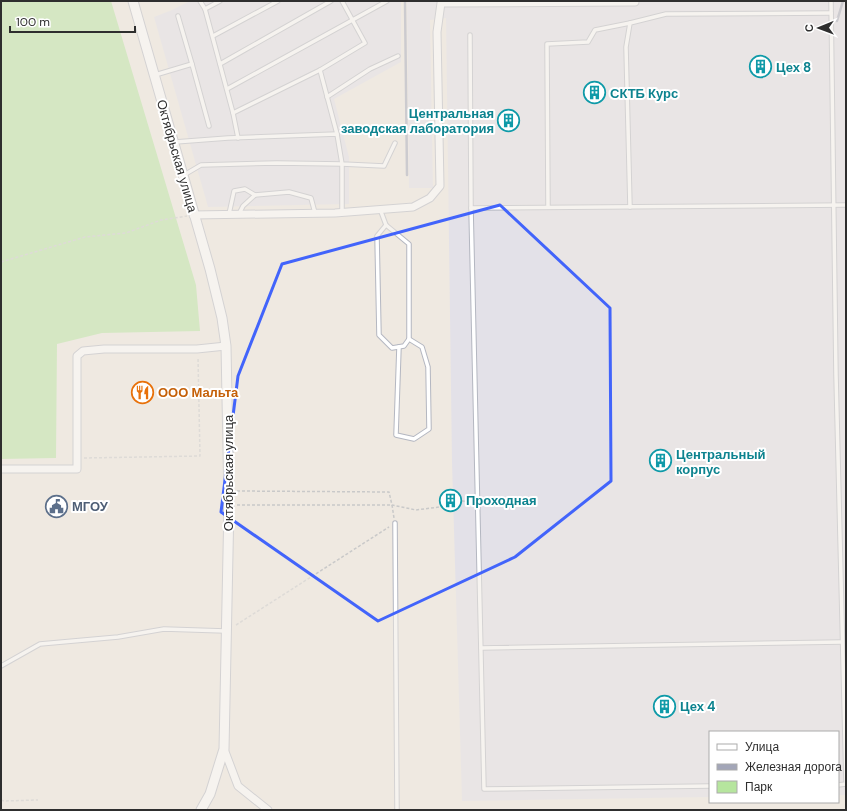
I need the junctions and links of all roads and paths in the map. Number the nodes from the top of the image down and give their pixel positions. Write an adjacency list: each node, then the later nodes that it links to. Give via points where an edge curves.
1 (133, 1): 22 (main road, Октябрьская улица)
2 (200, 1): 11 (lane)
3 (220, 1): 11 (lane)
4 (278, 1): 17 (lane)
5 (331, 1): 20 (lane)
6 (342, 1): 14 (lane)
7 (387, 1): 14 (lane)
8 (831, 1): 12 (lane)
9 (561, 2): 10 (street); 39 (street, via 441,3 437,32 440,186 430,198 413,207)
10 (636, 2)
11 (205, 9): 17 (lane)
12 (831, 13): 15 (lane, via 666,14); 35 (lane)
13 (178, 16): 19 (lane)
14 (352, 19): 21 (lane, via 365,43); 23 (lane)
15 (630, 23): 36 (lane, via 595,30 588,42 547,44); 37 (lane, via 626,47)
16 (470, 35): 38 (lane)
17 (213, 36): 20 (lane)
18 (398, 56): 24 (lane, via 370,69)
19 (192, 64): 22 (lane); 26 (lane)
20 (220, 64): 23 (lane)
21 (320, 70): 24 (lane); 25 (lane)
22 (154, 76): 29 (main road, Октябрьская улица)
23 (227, 89): 25 (lane)
24 (327, 97): 27 (lane)
25 (233, 113): 28 (lane)
26 (209, 126)
27 (337, 134): 28 (lane); 31 (lane)
28 (238, 138): 29 (lane)
29 (173, 142): 32 (main road, Октябрьская улица)
30 (395, 143): 31 (lane, via 384,166)
31 (342, 164): 32 (lane, via 201,164); 40 (lane)
32 (183, 176): 44 (main road, Октябрьская улица)
33 (255, 195): 41 (lane, via 289,192 311,198); 42 (lane, via 245,189 234,191); 43 (lane, via 242,206)
34 (846, 205): 35 (lane)
35 (833, 206): 37 (lane); 59 (lane)
36 (548, 207): 37 (lane); 38 (lane)
37 (630, 207)
38 (471, 208): 60 (lane)
39 (380, 210): 40 (street); 45 (lane)
40 (342, 212): 41 (street)
41 (315, 213): 43 (street)
42 (230, 214): 43 (street); 44 (street)
43 (239, 214)
44 (193, 215): 46 (path, via 161,220 126,233 85,237); 48 (main road, Октябрьская улица, via 210,269)
45 (386, 225): 47 (lane, via 408,244); 49 (lane, via 377,236 379,335 392,348)
46 (1, 262)
47 (409, 339): 49 (lane); 49 (lane, via 422,346 428,367 429,429 414,439 396,435)
48 (226, 346): 50 (street); 53 (main road, Октябрьская улица)
49 (400, 347)
50 (197, 349): 51 (street, via 104,349 84,351 77,356); 51 (path, via 200,456)
51 (77, 461): 52 (street, via 77,469)
52 (1, 469)
53 (229, 491): 54 (main road, Октябрьская улица); 55 (path, via 389,492)
54 (229, 504): 55 (path); 58 (main road, Октябрьская улица)
55 (392, 505): 56 (path, via 416,510); 57 (path)
56 (439, 507)
57 (395, 523): 58 (path); 69 (lane)
58 (226, 631): 61 (lane, via 164,629 118,637 40,644); 62 (main road, Октябрьская улица)
59 (842, 642): 60 (lane); 63 (lane)
60 (481, 648): 64 (lane, via 484,789)
61 (1, 666)
62 (224, 749): 67 (main road, Октябрьская улица, via 210,794); 68 (street, via 238,786)
63 (846, 783)
64 (709, 786)
65 (1, 800): 66 (path)
66 (38, 800)
67 (201, 810)
68 (268, 810)
69 (397, 810)

